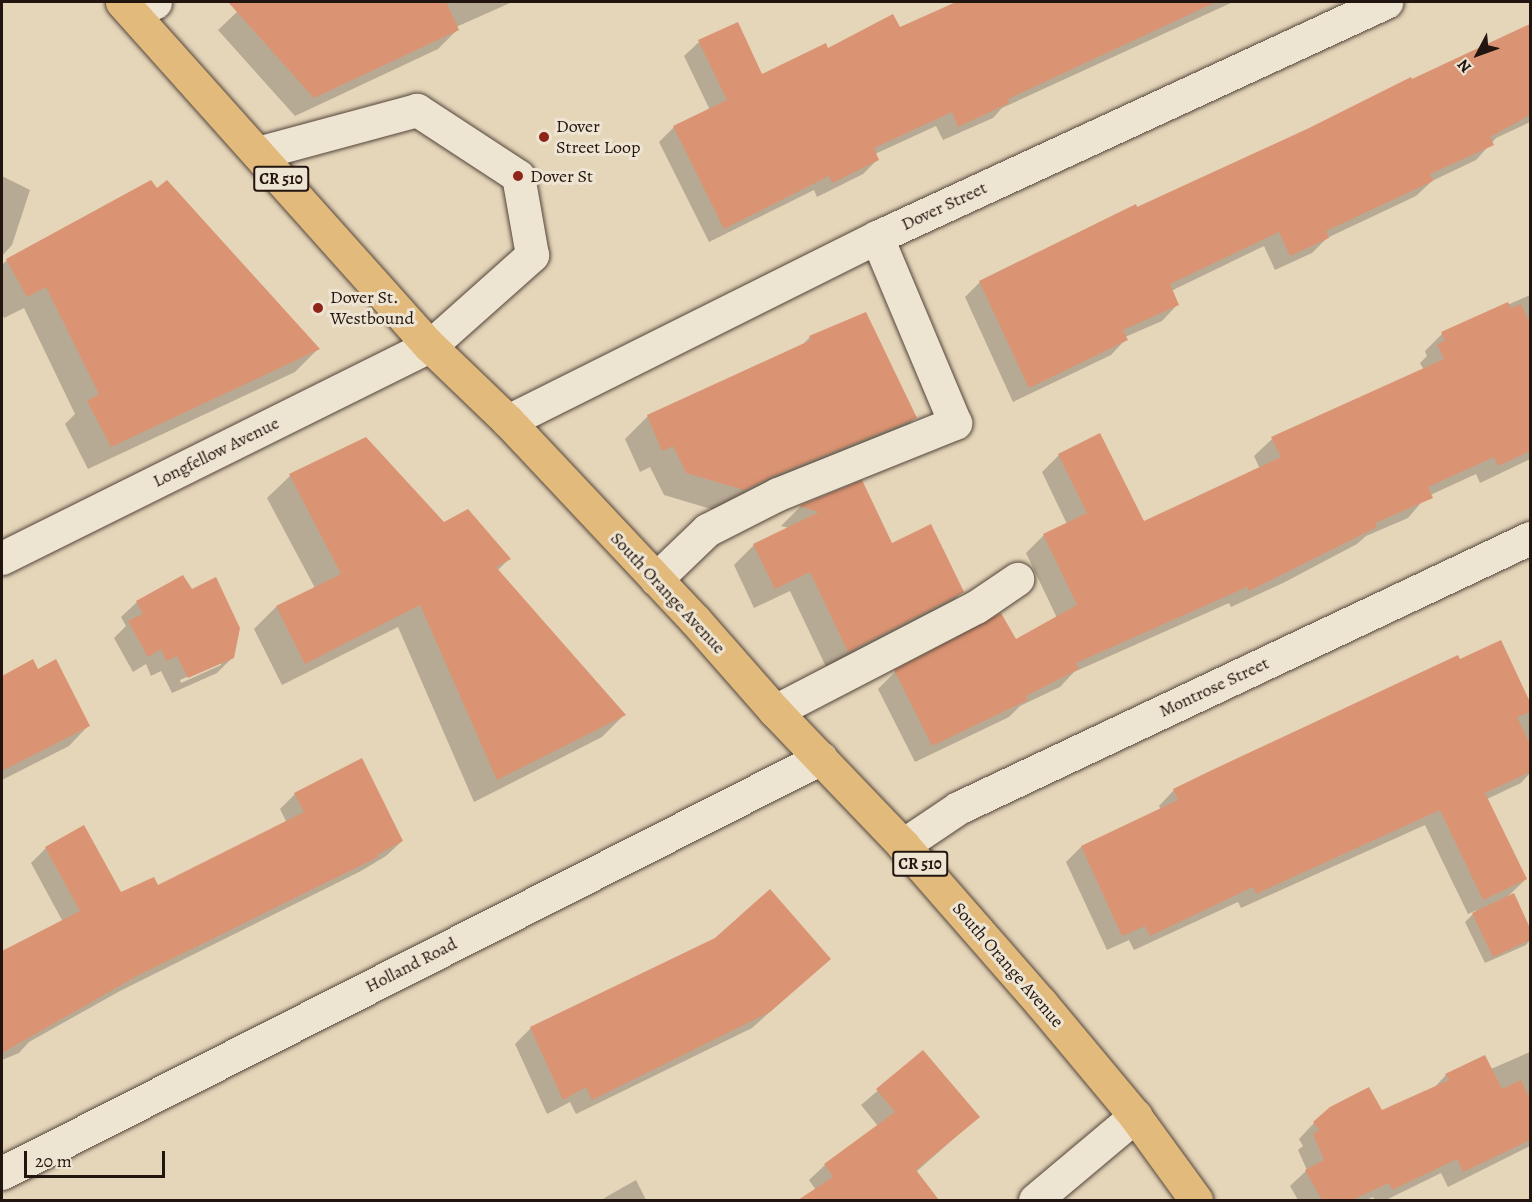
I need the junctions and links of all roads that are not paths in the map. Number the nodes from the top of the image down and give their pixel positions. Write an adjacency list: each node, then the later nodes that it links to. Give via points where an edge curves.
1 (1386, 2): 4 (street, Dover Street)
2 (137, 5): 3 (main road, South Orange Avenue / CR 510)
3 (258, 153): 5 (main road, South Orange Avenue / CR 510); 5 (street, via 417,110 518,176 532,255)
4 (877, 237): 6 (street, Dover Street); 9 (street, via 955,423 778,494 707,530)
5 (430, 346): 6 (main road, South Orange Avenue / CR 510); 8 (street, Longfellow Avenue)
6 (508, 421): 9 (main road, South Orange Avenue / CR 510)
7 (1530, 538): 13 (street, Montrose Street, via 958,808)
8 (2, 558)
9 (656, 579): 11 (main road, South Orange Avenue / CR 510)
10 (1017, 579): 11 (street, via 976,607)
11 (774, 711): 12 (main road, South Orange Avenue / CR 510)
12 (821, 758): 13 (main road, South Orange Avenue / CR 510); 15 (street, Holland Road)
13 (903, 845): 14 (main road, South Orange Avenue / CR 510)
14 (1136, 1116): 16 (street); 17 (main road, South Orange Avenue / CR 510)
15 (2, 1173)
16 (1035, 1200)
17 (1196, 1200)

